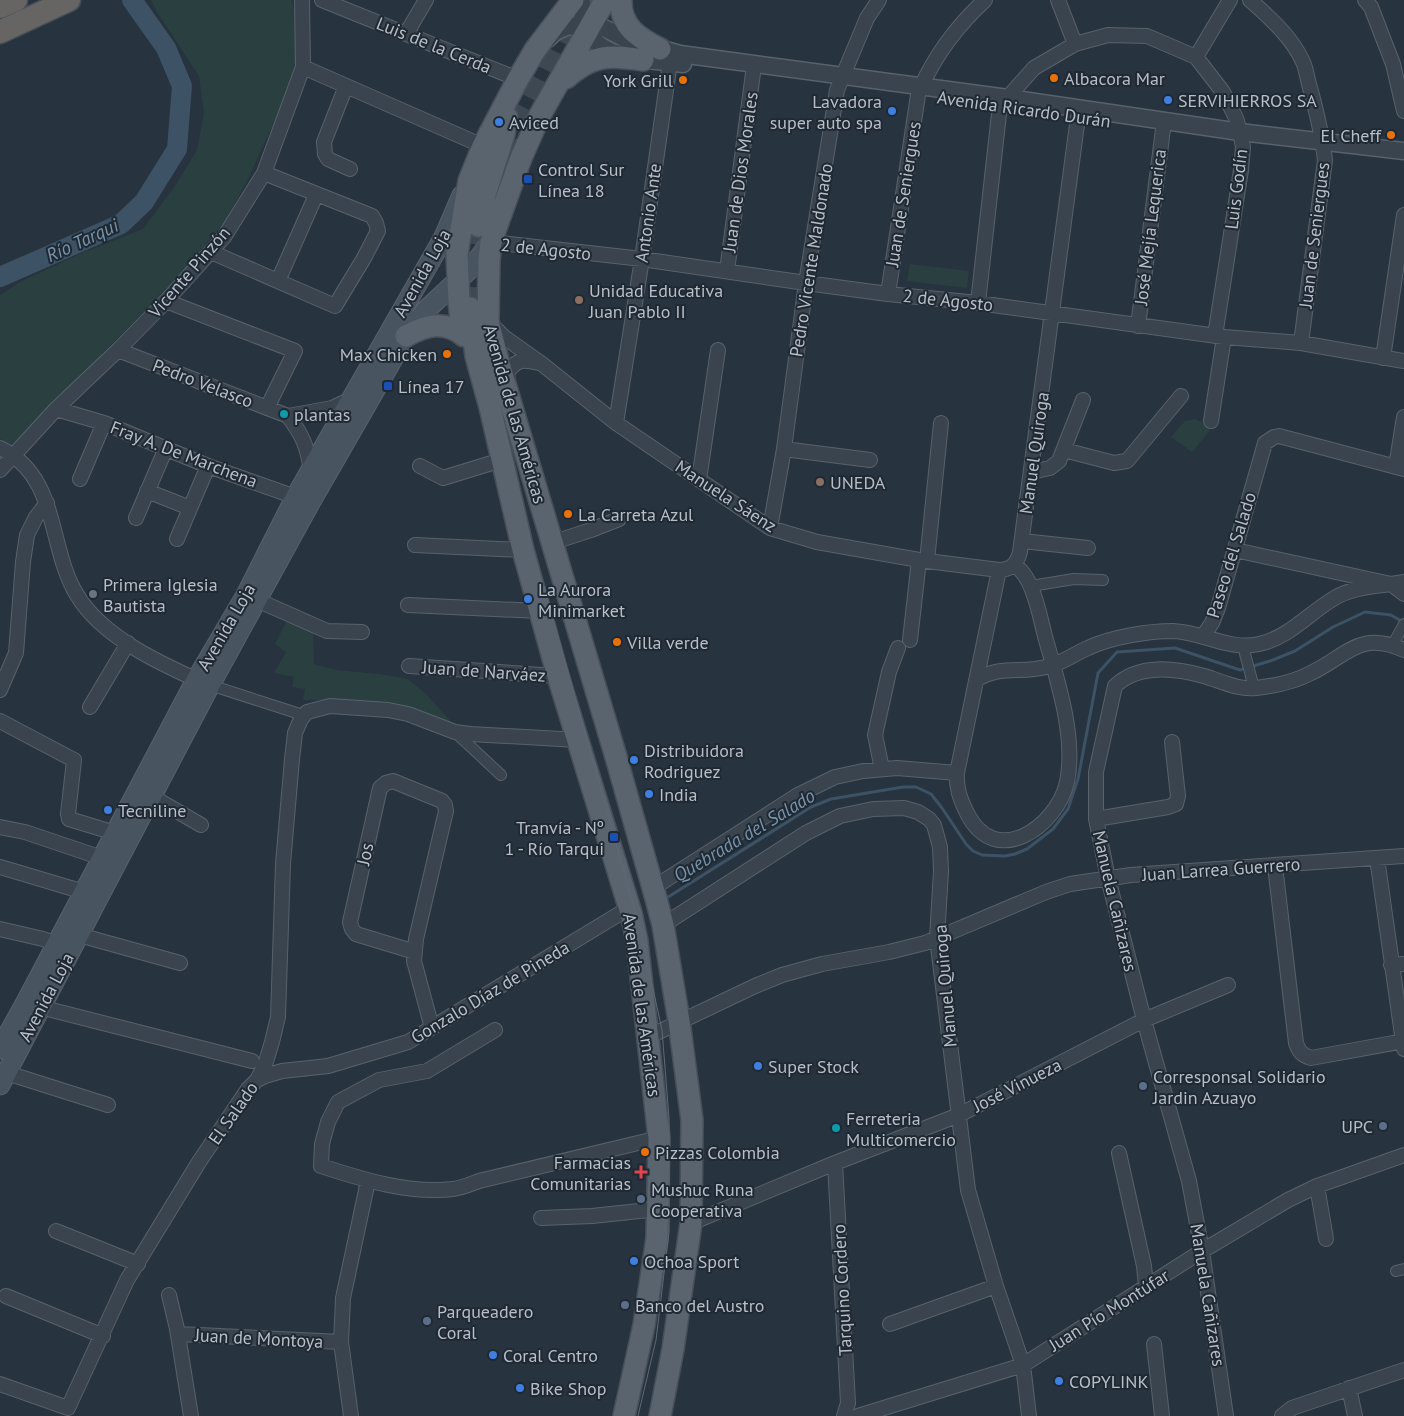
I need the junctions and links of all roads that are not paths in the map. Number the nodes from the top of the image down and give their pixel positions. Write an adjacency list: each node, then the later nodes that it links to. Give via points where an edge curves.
1 (16, 0): 16 (highway)
2 (70, 0): 18 (highway)
3 (302, 0): 24 (street, Vicente Pinzón)
4 (322, 0): 19 (street, Luis de la Cerda)
5 (426, 0): 19 (street)
6 (573, 0): 21 (main road, Avenida de las Américas)
7 (582, 0): 17 (street)
8 (606, 0): 17 (main road, Avenida de las Américas)
9 (622, 0): 22 (main road, via 627,24)
10 (879, 0): 26 (street, Pedro Vicente Maldonado, via 867,18)
11 (985, 0): 30 (street, Juan de Seniergues, via 940,52)
12 (1058, 0): 20 (street)
13 (1230, 0): 23 (street)
14 (1250, 0): 36 (street, Juan de Seniergues, via 1271,19 1303,62)
15 (1365, 0): 32 (street, via 1371,7 1393,64)
16 (0, 7)
17 (588, 27): 21 (street, via 566,27 555,32); 22 (street, via 596,43 608,50); 27 (main road, Avenida de las Américas)
18 (0, 32)
19 (406, 34): 29 (street, Luis de la Cerda)
20 (1075, 44): 23 (street, Luis Godín, via 1108,35 1147,36); 31 (street, Luis Godín, via 1034,68)
21 (535, 50): 29 (main road, Avenida de las Américas)
22 (658, 57): 25 (street, Avenida Ricardo Durán); 26 (street, Avenida Ricardo Durán, via 680,54); 27 (main road, via 602,58 580,66); 47 (street, Antonio Ante)
23 (1196, 57): 35 (street, Luis Godín, via 1223,92 1236,118)
24 (303, 68): 28 (street); 41 (street, Vicente Pinzón)
25 (754, 73): 26 (street, Avenida Ricardo Durán); 48 (street, Juan de Dios Morales)
26 (841, 80): 30 (street, Avenida Ricardo Durán); 51 (street, Pedro Vicente Maldonado)
27 (558, 85): 45 (main road, Avenida de las Américas, via 540,115)
28 (346, 86): 37 (street); 40 (street, via 324,148 328,159)
29 (514, 87): 37 (main road, Avenida de las Américas); 45 (main road, via 504,134 485,195)
30 (920, 91): 31 (street, Avenida Ricardo Durán); 52 (street, Juan de Seniergues)
31 (1004, 102): 33 (street, Avenida Ricardo Durán); 35 (street, Avenida Ricardo Durán); 54 (street, via 999,114)
32 (1404, 111)
33 (1078, 116): 34 (street, Avenida Ricardo Durán); 56 (street, Manuel Quiroga)
34 (1163, 128): 35 (street, Avenida Ricardo Durán); 57 (street, José Mejía Lequerica)
35 (1241, 139): 36 (street, Avenida Ricardo Durán); 60 (street, Luis Godín)
36 (1323, 145): 38 (street, Avenida Ricardo Durán); 39 (street, Avenida Ricardo Durán); 61 (street, Juan de Seniergues, via 1324,160)
37 (483, 146): 42 (main road, Avenida de las Américas)
38 (1404, 151)
39 (1404, 158)
40 (350, 169)
41 (264, 173): 43 (street); 46 (street, Vicente Pinzón)
42 (469, 181): 50 (main road, Avenida de las Américas, via 458,254); 68 (main road, Avenida Loja, via 444,237)
43 (316, 195): 49 (street); 49 (street, via 372,216 378,231 335,306)
44 (1404, 215): 64 (street)
45 (485, 234): 47 (street, 2 de Agosto); 50 (main road, Avenida Loja, via 471,268); 55 (main road, Avenida de las Américas, via 489,268)
46 (211, 252): 49 (street); 53 (street, Vicente Pinzón)
47 (642, 259): 48 (street, 2 de Agosto); 77 (street, Antonio Ante)
48 (727, 271): 51 (street, 2 de Agosto)
49 (278, 281)
50 (458, 281): 58 (main road, Avenida Loja, via 426,310); 59 (main road, Avenida de las Américas)
51 (806, 283): 52 (street, 2 de Agosto); 81 (street, Pedro Vicente Maldonado)
52 (888, 294): 54 (street, 2 de Agosto)
53 (166, 301): 62 (street, Vicente Pinzón); 71 (street, via 297,345)
54 (978, 303): 56 (street, 2 de Agosto)
55 (478, 312): 66 (street, Manuela Sáenz, via 504,337); 70 (main road, Avenida de las Américas); 98 (main road, Avenida de las Américas, via 476,356); 113 (main road, Avenida de las Américas, via 485,356 511,444)
56 (1052, 314): 57 (street, 2 de Agosto); 91 (street, Manuel Quiroga)
57 (1138, 326): 60 (street, 2 de Agosto)
58 (406, 336): 59 (main road, via 430,326 446,326); 95 (main road, Avenida Loja)
59 (464, 336): 85 (main road, Avenida de las Américas)
60 (1219, 337): 61 (street, 2 de Agosto); 75 (street, Luis Godín)
61 (1301, 343): 64 (street, 2 de Agosto)
62 (118, 350): 71 (street, Pedro Velasco); 72 (street, Vicente Pinzón)
63 (718, 350): 93 (street)
64 (1383, 358): 65 (street, 2 de Agosto)
65 (1404, 361)
66 (542, 364): 70 (street, via 525,360 514,363 507,372); 77 (street, Manuela Sáenz)
67 (1181, 396): 82 (street, via 1127,461 1109,462)
68 (349, 400): 73 (street, via 332,408); 90 (main road, Avenida Loja)
69 (1082, 400): 82 (street)
70 (512, 406): 104 (main road, Avenida de las Américas)
71 (267, 408): 73 (street, Pedro Velasco)
72 (56, 409): 76 (street, Fray A. De Marchena); 83 (street, Vicente Pinzón)
73 (288, 416): 90 (street, via 300,432)
74 (1404, 417): 88 (street)
75 (1211, 421)
76 (104, 423): 80 (street, Fray A. De Marchena); 92 (street)
77 (616, 423): 93 (street, Manuela Sáenz)
78 (941, 423): 109 (street)
79 (0, 448): 83 (street)
80 (166, 448): 86 (street, Fray A. De Marchena); 94 (street)
81 (784, 449): 84 (street); 101 (street, Pedro Vicente Maldonado)
82 (1064, 450): 91 (street, via 1052,467)
83 (13, 454): 89 (street, Vicente Pinzón); 96 (street, via 32,473)
84 (870, 460)
85 (495, 462): 87 (street, via 443,478); 98 (main road, Avenida de las Américas)
86 (208, 466): 95 (street, Fray A. De Marchena); 97 (street)
87 (420, 466)
88 (1400, 468): 108 (street, Paseo del Salado, via 1279,436 1269,440)
89 (0, 470)
90 (311, 470): 95 (main road, Avenida Loja)
91 (1031, 472): 103 (street, Manuel Quiroga)
92 (80, 479)
93 (699, 480): 101 (street, Manuela Sáenz)
94 (147, 491): 97 (street); 99 (street)
95 (303, 500): 117 (main road, Avenida Loja)
96 (47, 503): 124 (street, via 66,574 78,597 103,625); 134 (street, via 28,535 16,653)
97 (190, 508): 102 (street)
98 (516, 517): 107 (main road, Avenida de las Américas)
99 (136, 518)
100 (619, 519): 104 (street)
101 (770, 528): 109 (street, Manuela Sáenz, via 817,542)
102 (177, 539)
103 (1022, 541): 106 (street); 110 (street, Manuel Quiroga)
104 (552, 543): 113 (main road, Avenida de las Américas)
105 (415, 545): 107 (street)
106 (1088, 548)
107 (523, 550): 119 (main road, Avenida de las Américas)
108 (1235, 550): 114 (street); 122 (street, Paseo del Salado, via 1218,608)
109 (923, 560): 111 (street, Manuela Sáenz); 123 (street)
110 (1014, 565): 111 (street); 115 (street, via 1022,570)
111 (998, 570): 131 (street)
112 (1103, 580): 115 (street, via 1074,579)
113 (563, 581): 156 (main road, Avenida de las Américas)
114 (1398, 583): 116 (street); 125 (street, via 1360,588 1334,598 1274,640)
115 (1031, 586): 128 (street)
116 (1404, 594)
117 (251, 598): 121 (street, via 327,631); 132 (main road, Avenida Loja)
118 (408, 605): 119 (street)
119 (540, 611): 130 (main road, Avenida de las Américas)
120 (1404, 624): 127 (street)
121 (362, 632)
122 (1202, 636): 125 (street); 128 (street, Paseo del Salado, via 1171,631 1127,636 1089,647)
123 (910, 640)
124 (128, 643): 132 (street); 135 (street)
125 (1242, 646): 133 (street)
126 (898, 648): 141 (street, via 889,672 875,735)
127 (1398, 648): 133 (street, Manuela Cañizares, via 1379,642 1361,644 1312,673 1290,682)
128 (1053, 665): 131 (street, Paseo del Salado, via 1040,669 1003,670); 142 (street, via 1066,724 1068,772 1059,802 1043,823 1024,836 1000,841 980,832 959,795)
129 (409, 666): 130 (street, Juan de Narváez)
130 (558, 676): 139 (main road, Avenida de las Américas)
131 (976, 680): 142 (street)
132 (203, 682): 136 (street); 144 (main road, Avenida Loja); 148 (main road, Avenida Loja)
133 (1254, 688): 145 (street, Manuela Cañizares, via 1234,686 1178,670 1141,672 1121,680 1115,686 1096,772)
134 (0, 690)
135 (90, 708)
136 (303, 715): 138 (street, via 330,706 394,711); 177 (street, El Salado, via 295,732 283,864 278,1017 269,1054)
137 (0, 721): 148 (street, via 74,760 69,819)
138 (455, 732): 139 (street); 143 (street)
139 (578, 740): 157 (main road, Avenida de las Américas)
140 (1172, 742): 145 (street, via 1178,796 1176,804)
141 (882, 768): 142 (street); 156 (street, via 835,777 810,787)
142 (958, 773)
143 (501, 775)
144 (151, 796): 146 (street); 160 (main road, Avenida Loja)
145 (1096, 818): 154 (street, Manuela Cañizares)
146 (201, 825)
147 (0, 827): 150 (street)
148 (115, 833): 150 (main road, Avenida Loja)
149 (1404, 856): 151 (street, Juan Larrea Guerrero)
150 (102, 858): 155 (main road, Avenida Loja)
151 (1376, 858): 152 (street, Juan Larrea Guerrero); 165 (street)
152 (1275, 866): 154 (street, Juan Larrea Guerrero); 173 (street, via 1299,1051 1311,1058)
153 (0, 867): 155 (street)
154 (1108, 878): 161 (street, Juan Larrea Guerrero, via 1058,888); 168 (street, Manuela Cañizares)
155 (84, 892): 162 (main road, Avenida Loja)
156 (654, 892): 158 (main road, Avenida de las Américas)
157 (630, 911): 170 (street, Gonzalo Díaz de Pineda); 172 (main road, Avenida de las Américas, via 637,941)
158 (662, 923): 161 (street, Manuel Quiroga, via 818,826 849,814 894,808 918,812 929,819 937,831 941,871); 169 (main road, Avenida de las Américas)
159 (0, 929): 162 (street)
160 (78, 935): 164 (street); 167 (main road, Avenida Loja)
161 (937, 938): 169 (street, Juan Larrea Guerrero, via 902,949 794,971); 179 (street, Manuel Quiroga)
162 (57, 944): 174 (main road, Avenida Loja)
163 (415, 952): 163 (street, Jos, via 446,810 442,801 393,781 380,788 350,922 356,934); 170 (street, via 414,961)
164 (180, 963)
165 (1398, 964): 173 (street)
166 (1228, 985): 168 (street, José Vinueza)
167 (40, 1007): 175 (street); 176 (main road, Avenida Loja)
168 (1144, 1020): 179 (street, José Vinueza); 191 (street, Manuela Cañizares, via 1189,1181)
169 (679, 1021): 172 (street, Juan Larrea Guerrero); 188 (main road, Avenida de las Américas, via 692,1120)
170 (432, 1028): 177 (street, Gonzalo Díaz de Pineda, via 408,1042 328,1066 282,1071)
171 (494, 1030): 184 (street, via 427,1071 379,1080 338,1102 322,1144 321,1166)
172 (648, 1037): 180 (main road, Avenida de las Américas)
173 (1404, 1044)
174 (0, 1049)
175 (252, 1061)
176 (3, 1079): 178 (street)
177 (258, 1080): 192 (street, El Salado, via 248,1089 199,1162)
178 (108, 1106)
179 (959, 1115): 183 (street, José Vinueza); 193 (street, Manuel Quiroga, via 968,1190)
180 (660, 1138): 184 (street, via 455,1189 424,1190); 186 (main road, Avenida de las Américas)
181 (1118, 1153): 194 (street)
182 (1404, 1155): 185 (street, Juan Pío Montúfar)
183 (835, 1163): 188 (street, José Vinueza); 211 (street, Tarquino Cordero, via 848,1402)
184 (368, 1181): 200 (street, via 344,1298)
185 (1317, 1186): 190 (street); 191 (street, Juan Pío Montúfar)
186 (658, 1209): 187 (street); 209 (main road, Avenida de las Américas, via 644,1325)
187 (541, 1218)
188 (691, 1223): 210 (main road, Avenida de las Américas)
189 (56, 1231): 192 (street)
190 (1326, 1239)
191 (1202, 1250): 194 (street, Juan Pío Montúfar); 215 (street, Manuela Cañizares)
192 (138, 1264): 199 (street, El Salado, via 127,1280)
193 (996, 1286): 197 (street); 202 (street, Manuel Quiroga)
194 (1146, 1286): 202 (street, Juan Pío Montúfar)
195 (169, 1295): 198 (street)
196 (6, 1296): 199 (street)
197 (890, 1324)
198 (178, 1334): 200 (street, Juan de Montoya); 207 (street)
199 (103, 1336): 206 (street, El Salado)
200 (341, 1342): 208 (street)
201 (1154, 1344): 214 (street)
202 (1023, 1364): 212 (street, Juan Pío Montúfar); 213 (street, Manuel Quiroga)
203 (1404, 1370): 205 (street)
204 (0, 1384): 206 (street, El Salado)
205 (1349, 1388): 216 (street, via 1292,1408); 217 (street)
206 (67, 1412)
207 (192, 1416)
208 (351, 1416)
209 (624, 1416)
210 (660, 1416)
211 (844, 1416)
212 (858, 1416)
213 (1029, 1416)
214 (1162, 1416)
215 (1226, 1416)
216 (1282, 1416)
217 (1355, 1416)

